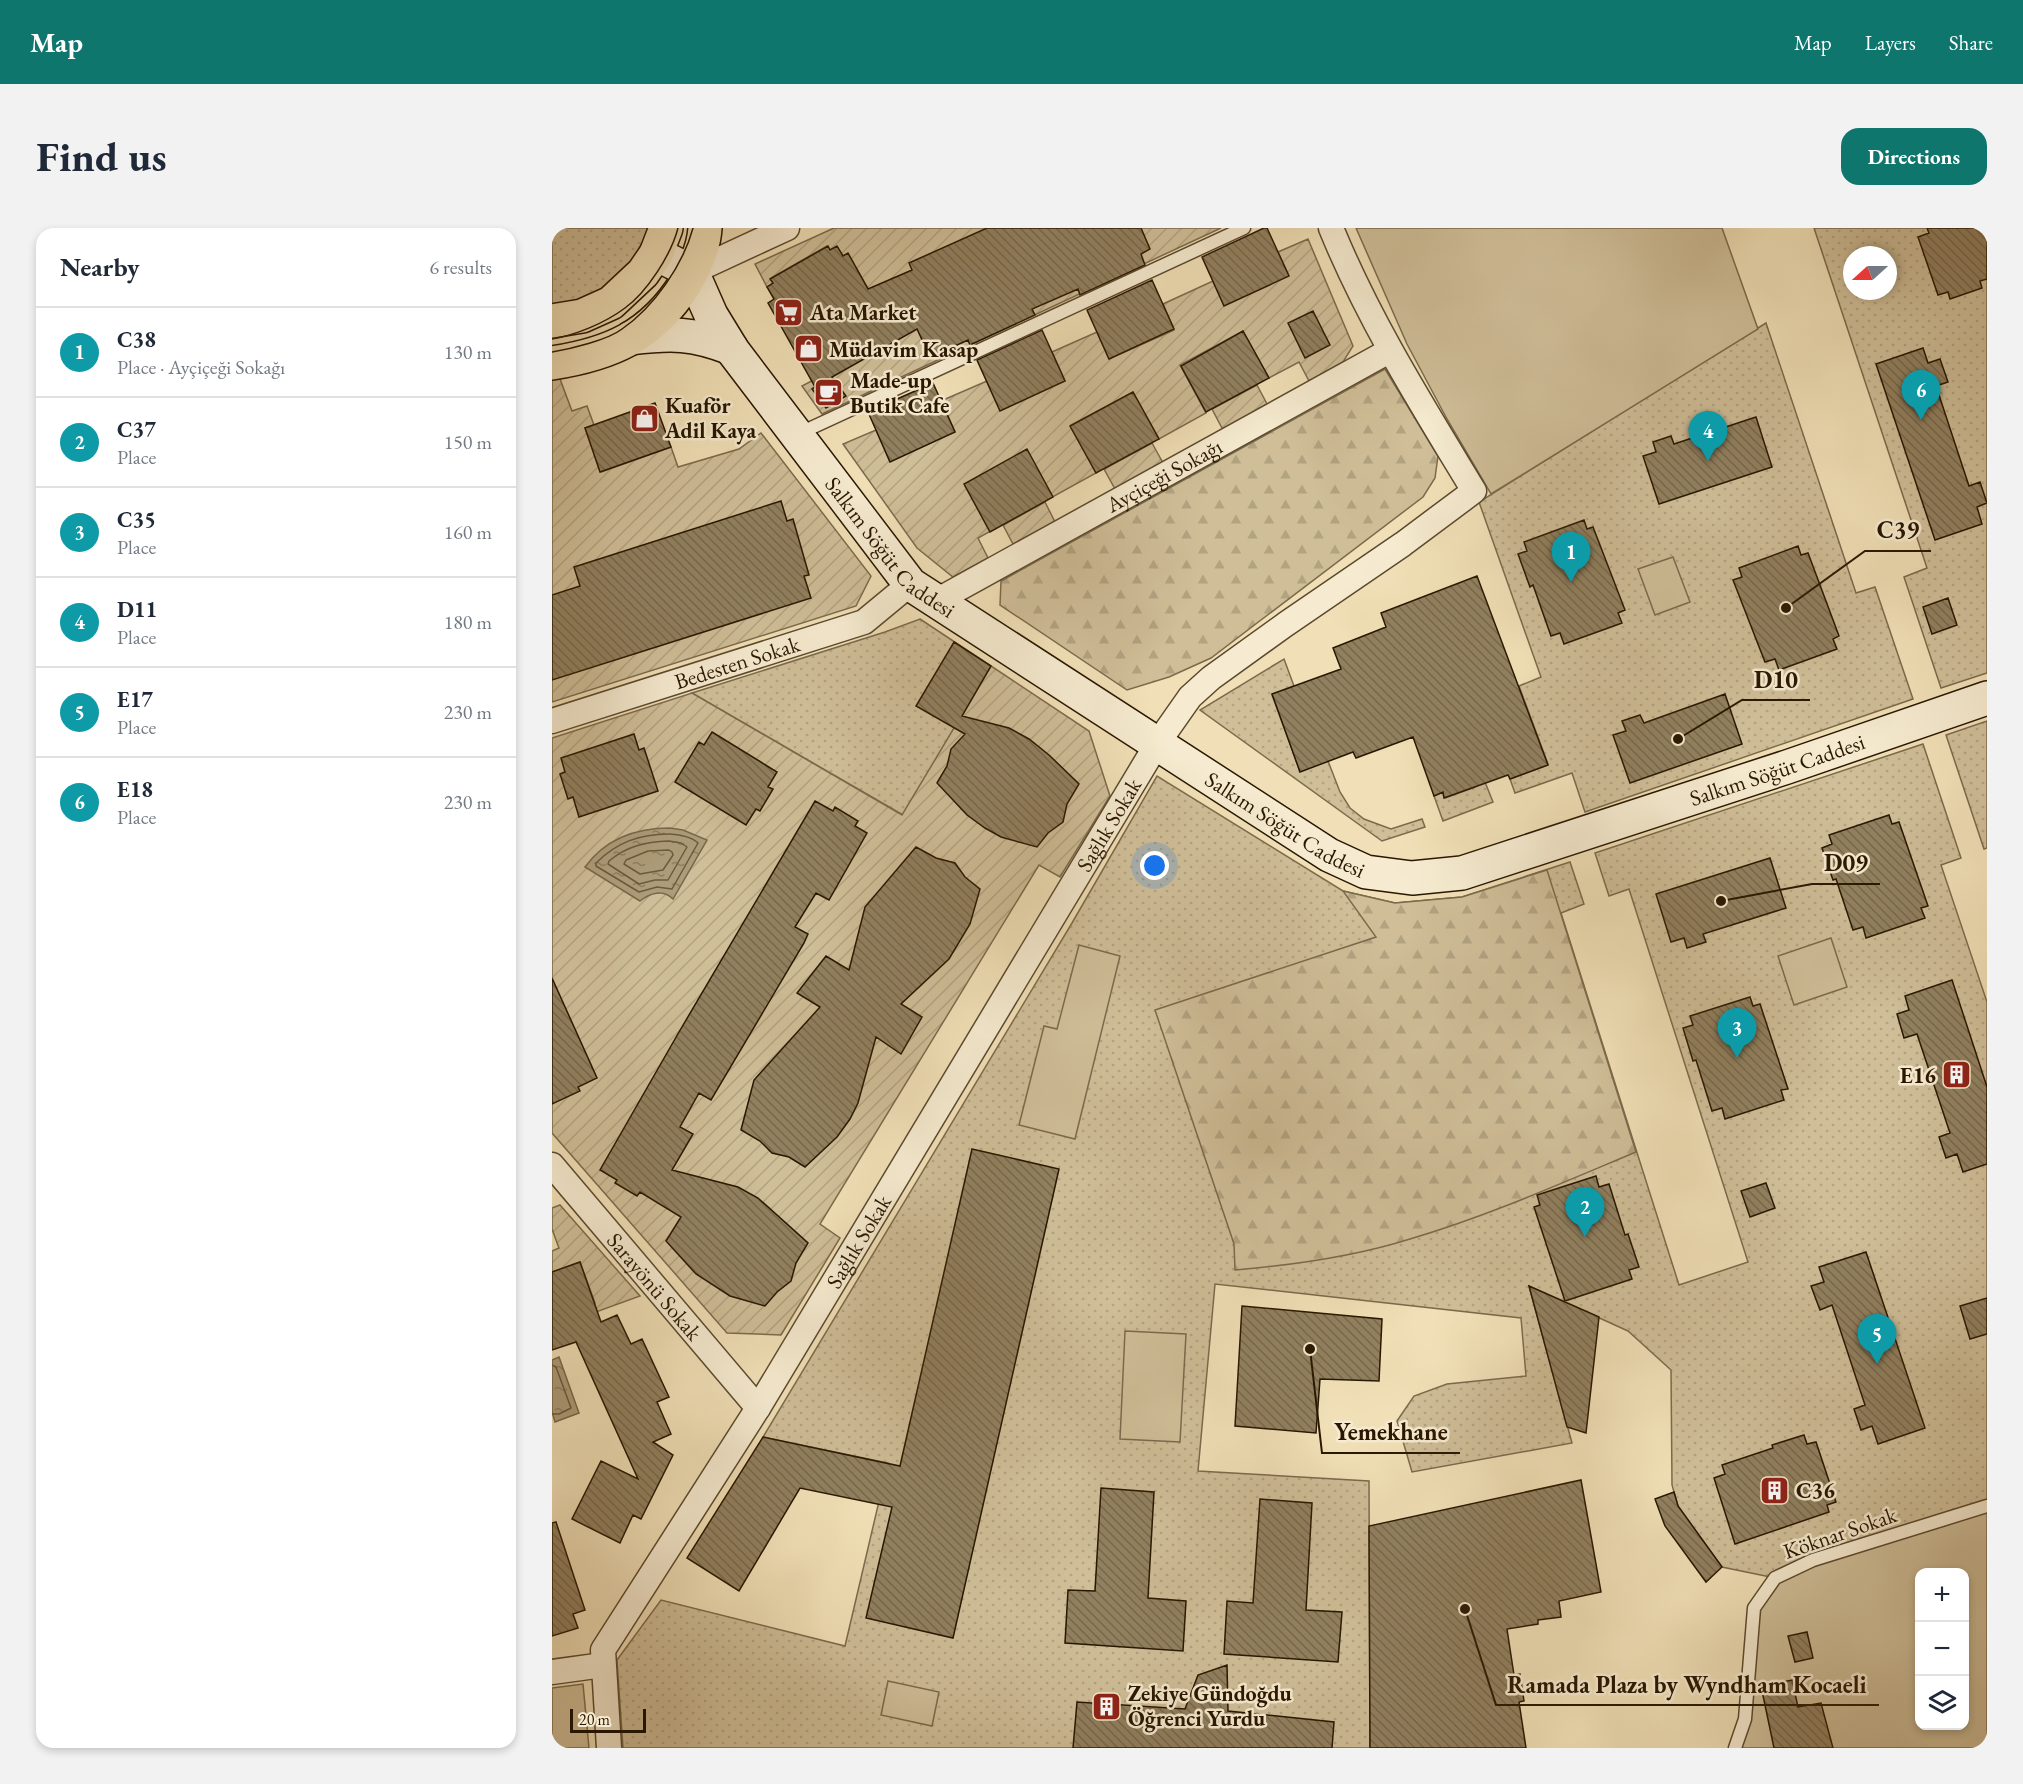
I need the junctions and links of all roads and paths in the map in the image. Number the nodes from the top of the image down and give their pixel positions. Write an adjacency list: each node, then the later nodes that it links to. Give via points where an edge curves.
1 (705, 228): 6 (main road)
2 (787, 228): 6 (street)
3 (1244, 228): 12 (lane)
4 (1331, 228): 10 (street)
5 (661, 241): 6 (street); 7 (main road, via 643,273 611,303 582,316)
6 (692, 272): 8 (main road, via 672,305); 9 (street, Salkım Söğüt Caddesi)
7 (552, 321)
8 (631, 338): 9 (street, via 684,334); 11 (main road, via 600,353)
9 (731, 348): 12 (street, Salkım Söğüt Caddesi)
10 (1389, 351): 14 (street, Ayçiçeği Sokağı); 17 (street, Sağlık Sokak, via 1474,490 1211,678 1190,698)
11 (552, 363)
12 (796, 435): 13 (street, Salkım Söğüt Caddesi)
13 (910, 584): 14 (street, Salkım Söğüt Caddesi); 16 (street, Bedesten Sokak, via 864,622)
14 (938, 600): 17 (street, Salkım Söğüt Caddesi)
15 (1987, 698): 17 (street, Salkım Söğüt Caddesi, via 1462,873 1412,878 1366,872 1329,855)
16 (552, 721)
17 (1157, 744): 19 (street, Sağlık Sokak)
18 (552, 1165): 19 (street, Sarayönü Sokak)
19 (758, 1408): 21 (street, Sağlık Sokak, via 603,1650)
20 (1987, 1506): 24 (lane, Köknar Sokak, via 1813,1560 1775,1578 1754,1608 1745,1719)
21 (603, 1665): 22 (street); 23 (street, Sağlık Sokak)
22 (552, 1672)
23 (609, 1748)
24 (1735, 1748)

